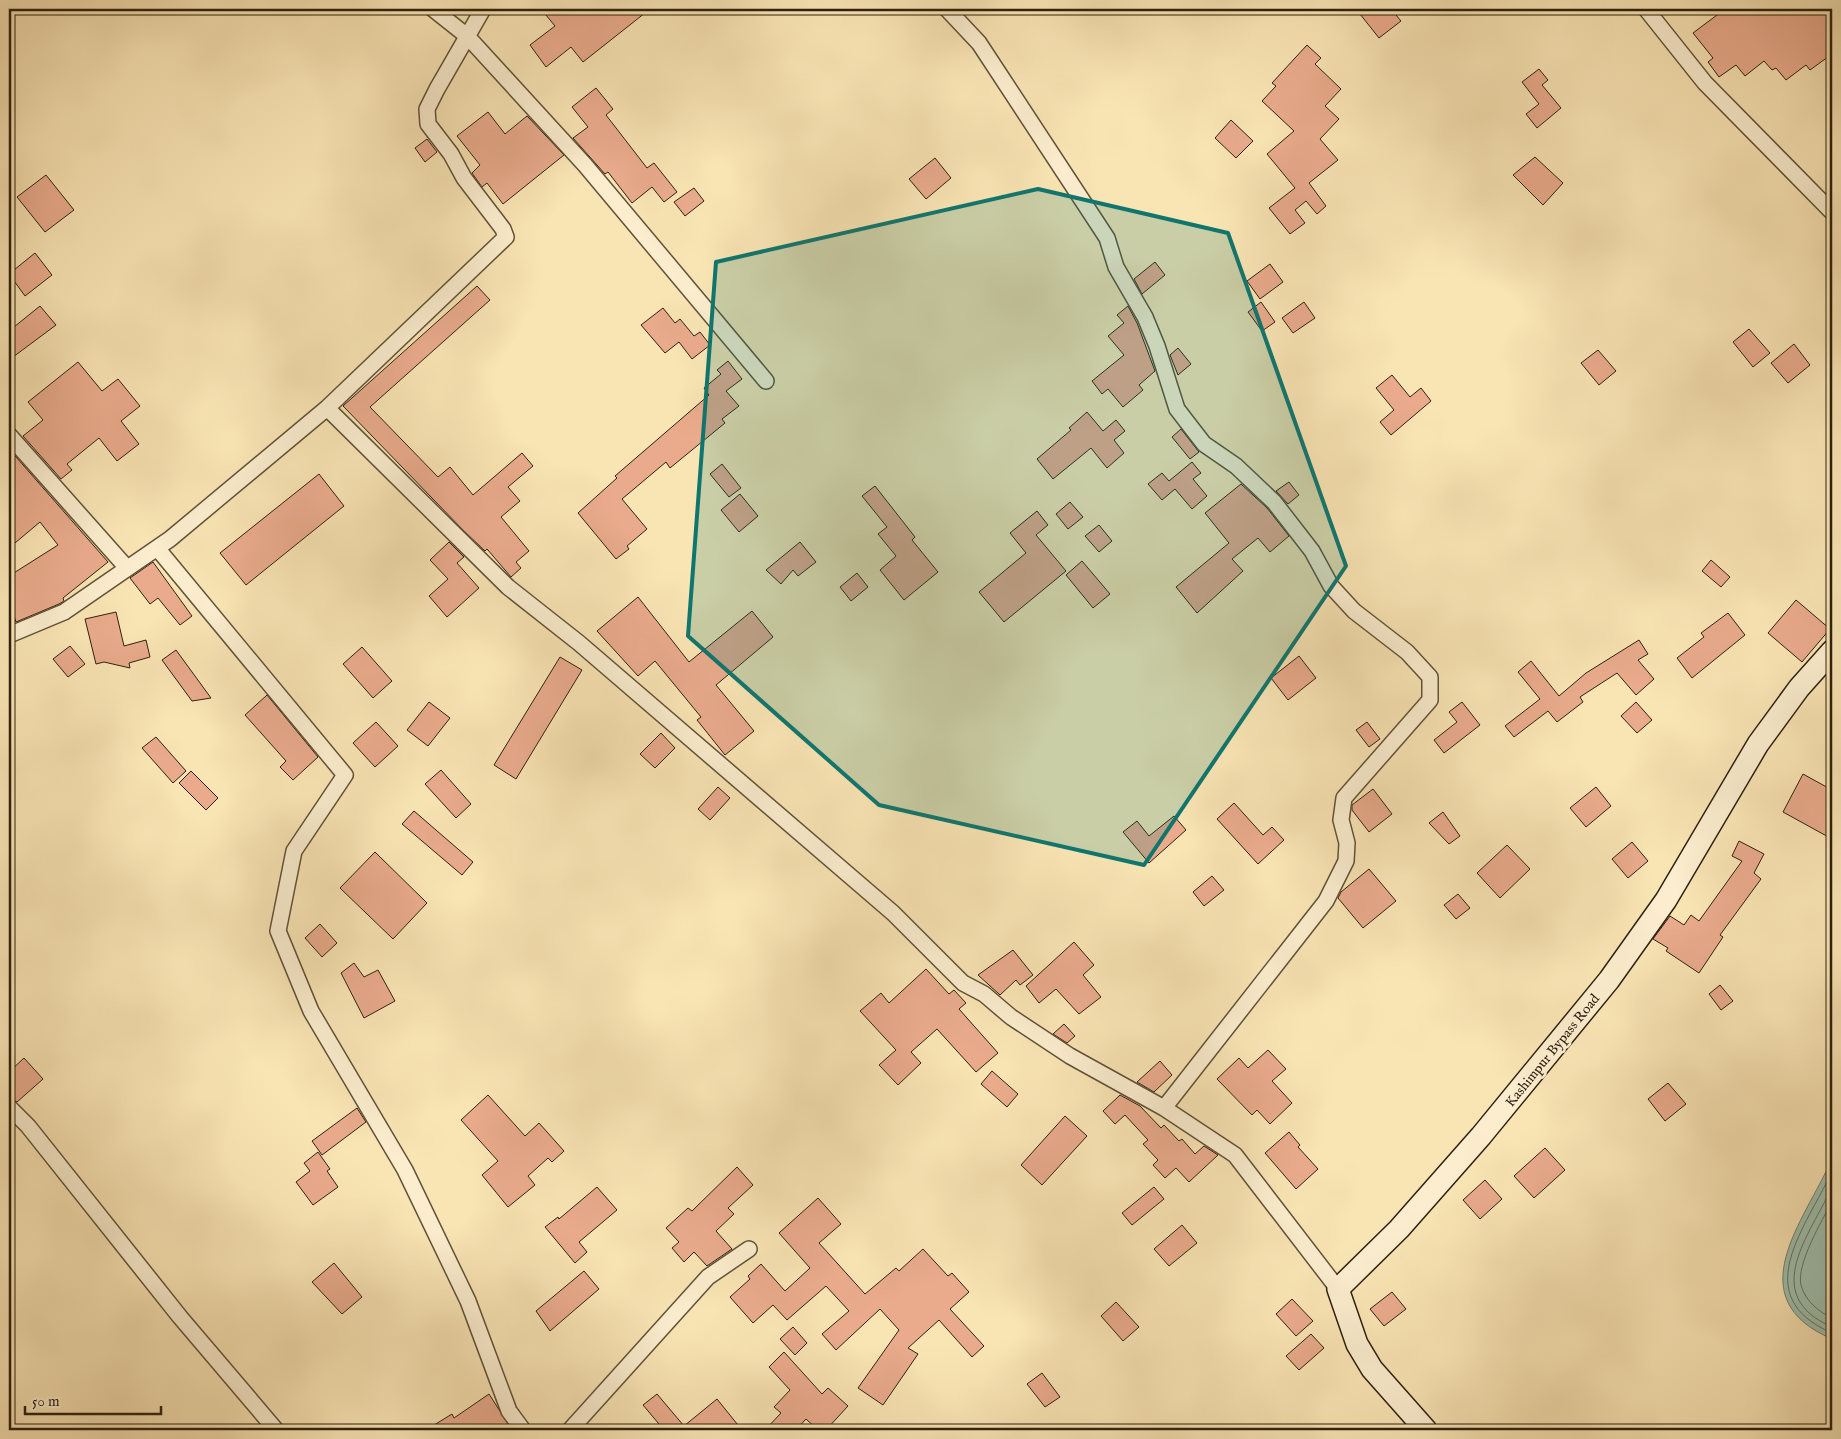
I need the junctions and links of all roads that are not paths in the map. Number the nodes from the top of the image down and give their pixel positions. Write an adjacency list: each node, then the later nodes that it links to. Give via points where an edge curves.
1 (433, 9): 5 (street)
2 (482, 9): 5 (street)
3 (947, 9): 15 (street, via 979,43 1107,238 1116,267 1154,338 1178,409 1204,444 1236,466 1274,502 1312,551 1331,586 1354,612 1407,652 1430,677 1430,700 1344,798 1341,820 1347,843 1346,861 1326,900)
4 (1646, 9): 6 (street, via 1705,83)
5 (467, 36): 7 (street, via 585,165); 8 (street, via 428,109 428,124 506,237)
6 (1832, 212)
7 (766, 381)
8 (327, 408): 10 (street); 15 (street, via 508,587 579,643 842,868 893,913 963,983 984,994 1011,1017 1070,1056)
9 (9, 435): 11 (street)
10 (157, 548): 11 (street); 19 (street, via 345,775 294,851 278,931 311,1011 405,1170 468,1301 509,1412)
11 (127, 568): 12 (street, via 64,612)
12 (9, 635)
13 (1832, 651): 17 (main road, Kashimpur Bypass Road, via 1799,688 1758,744 1666,900 1609,980 1399,1230)
14 (9, 1107): 18 (street, via 28,1126 180,1317)
15 (1164, 1108): 17 (street, via 1235,1155)
16 (749, 1249): 20 (street, via 708,1277)
17 (1338, 1289): 21 (main road, via 1357,1344 1372,1369)
18 (276, 1430)
19 (523, 1430)
20 (570, 1430)
21 (1426, 1430)

